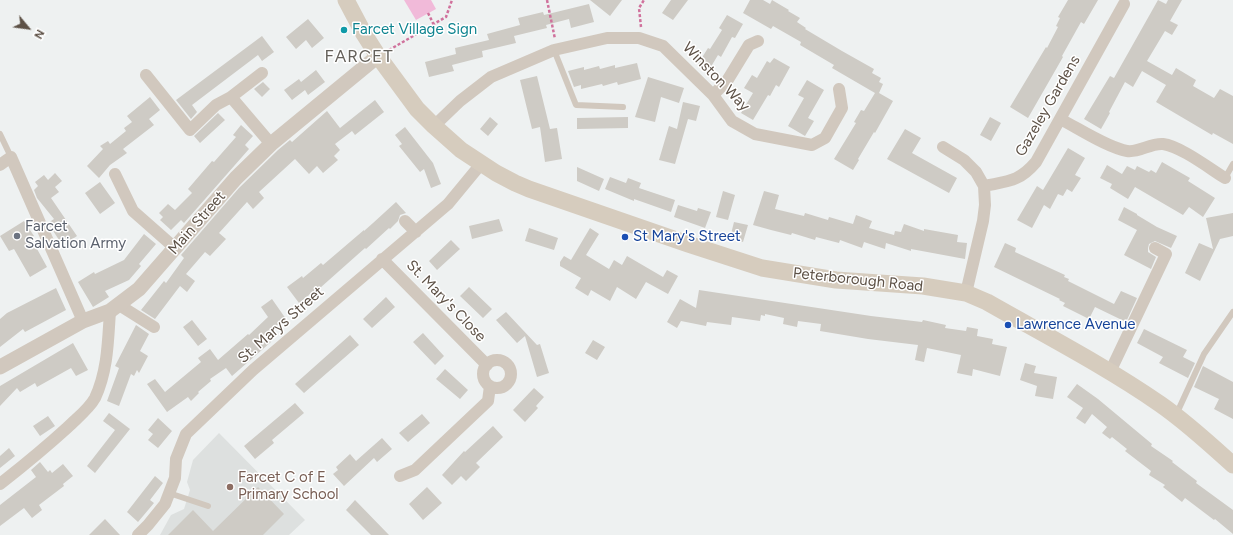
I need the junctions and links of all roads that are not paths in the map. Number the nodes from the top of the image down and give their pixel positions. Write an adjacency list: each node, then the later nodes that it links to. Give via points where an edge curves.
1 (346, 0): 5 (main road, Peterborough Road, via 364,34)
2 (1124, 4): 12 (street, Gazeley Gardens)
3 (758, 41): 9 (street, via 749,45 727,81)
4 (556, 50): 9 (street, Winston Way, via 607,38 640,34 663,46); 11 (lane, via 576,105); 13 (street, Winston Way, via 491,77 460,101)
5 (383, 54): 13 (main road, Peterborough Road, via 417,108); 15 (street, Main Street)
6 (262, 73): 10 (street)
7 (146, 75): 10 (street, via 190,130 216,105)
8 (840, 89): 9 (street, Winston Way, via 842,108 825,138 812,145 755,134 732,121)
9 (713, 95)
10 (231, 97): 15 (street)
11 (623, 107)
12 (1060, 119): 22 (street, via 1114,148 1128,151 1162,144 1177,148); 23 (street, Gazeley Gardens, via 1027,173 1013,180)
13 (434, 126): 18 (main road, Peterborough Road)
14 (0, 134): 17 (lane)
15 (271, 144): 26 (street, Main Street, via 236,178)
16 (943, 147): 23 (street, via 964,160 976,172)
17 (11, 157): 20 (street); 32 (street)
18 (481, 164): 25 (street, St. Marys Street, via 448,204); 29 (main road, Peterborough Road, via 529,189 762,268 836,280 923,286)
19 (1233, 164): 22 (lane)
20 (0, 165)
21 (115, 174): 26 (street, via 133,211)
22 (1225, 178)
23 (984, 186): 29 (street, via 983,220)
24 (404, 221): 25 (street)
25 (416, 232): 28 (street, St. Marys Street)
26 (175, 248): 30 (street, Main Street, via 139,289)
27 (1155, 248): 36 (street, via 1166,254)
28 (382, 259): 34 (street, St. Mary's Close); 42 (street, St. Marys Street, via 253,370 186,434 176,459 175,478)
29 (966, 293): 36 (main road, Peterborough Road, via 987,302)
30 (115, 308): 32 (street, Main Street); 33 (street); 41 (street, via 107,360 94,399 84,412)
31 (1233, 312): 38 (lane, via 1204,354)
32 (83, 321): 35 (street, Main Street)
33 (154, 327)
34 (487, 365): 37 (street, St. Mary's Close, via 483,374); 37 (street, St. Mary's Close, via 494,360 503,361 510,367 511,372 510,381 503,387)
35 (0, 367)
36 (1110, 372): 38 (main road, Peterborough Road)
37 (490, 386): 40 (street, via 488,401 415,470)
38 (1175, 416): 39 (main road, Peterborough Road)
39 (1233, 465)
40 (400, 476)
41 (0, 484)
42 (169, 493): 43 (lane); 44 (street, St. Marys Street, via 166,504)
43 (208, 506)
44 (138, 535)

